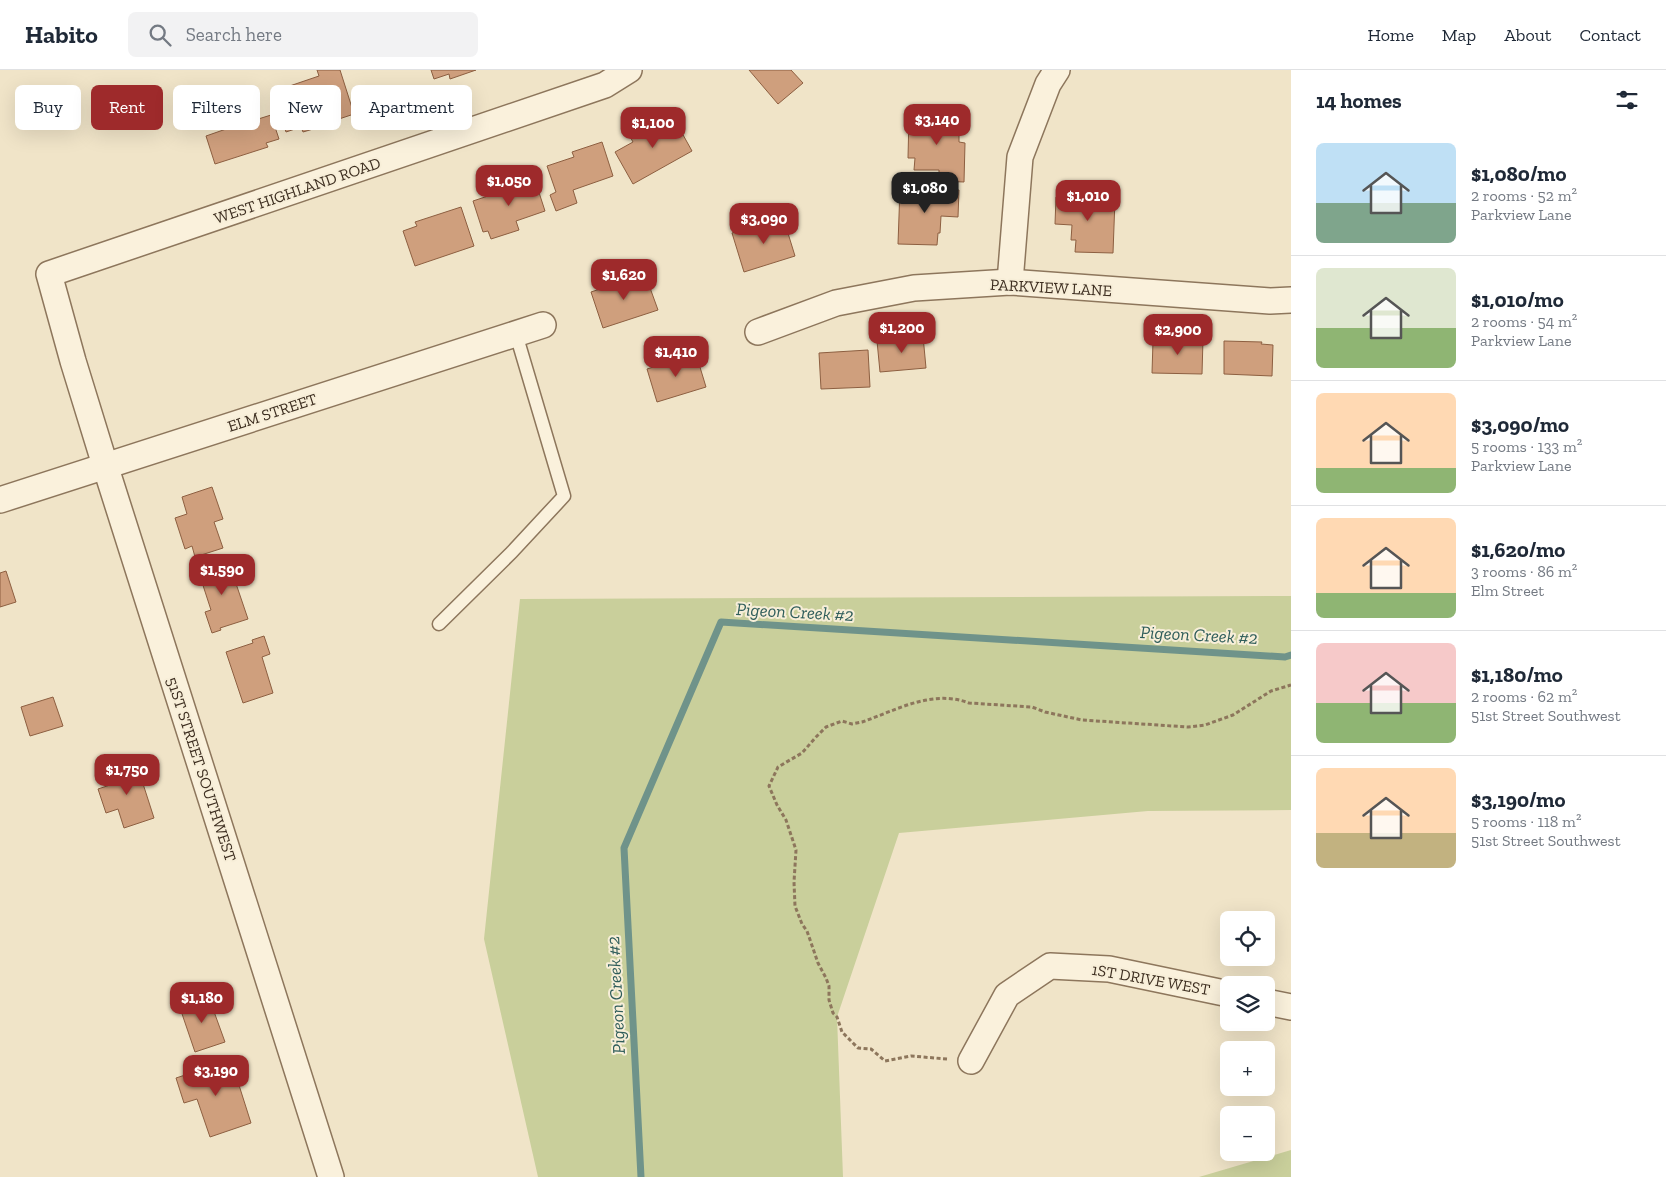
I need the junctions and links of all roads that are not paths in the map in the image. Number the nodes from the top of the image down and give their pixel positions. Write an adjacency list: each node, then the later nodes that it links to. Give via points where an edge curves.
1 (629, 70): 8 (street, WEST HIGHLAND ROAD, via 605,85 49,274)
2 (1057, 70): 3 (street, via 1048,84 1020,157)
3 (1010, 282): 4 (street, PARKVIEW LANE); 6 (street, PARKVIEW LANE, via 914,288 836,303)
4 (1291, 300)
5 (544, 325): 7 (street, ELM STREET)
6 (758, 332)
7 (516, 334): 9 (street, ELM STREET); 11 (lane, via 564,496)
8 (73, 361): 9 (street, 51ST STREET SOUTHWEST)
9 (105, 466): 10 (street, ELM STREET); 16 (street, 51ST STREET SOUTHWEST)
10 (0, 500)
11 (439, 624)
12 (1220, 992): 15 (street, 1ST DRIVE WEST, via 1109,969 1050,966 1007,995)
13 (1275, 1004): 14 (street)
14 (1291, 1007)
15 (971, 1061)
16 (331, 1177)

